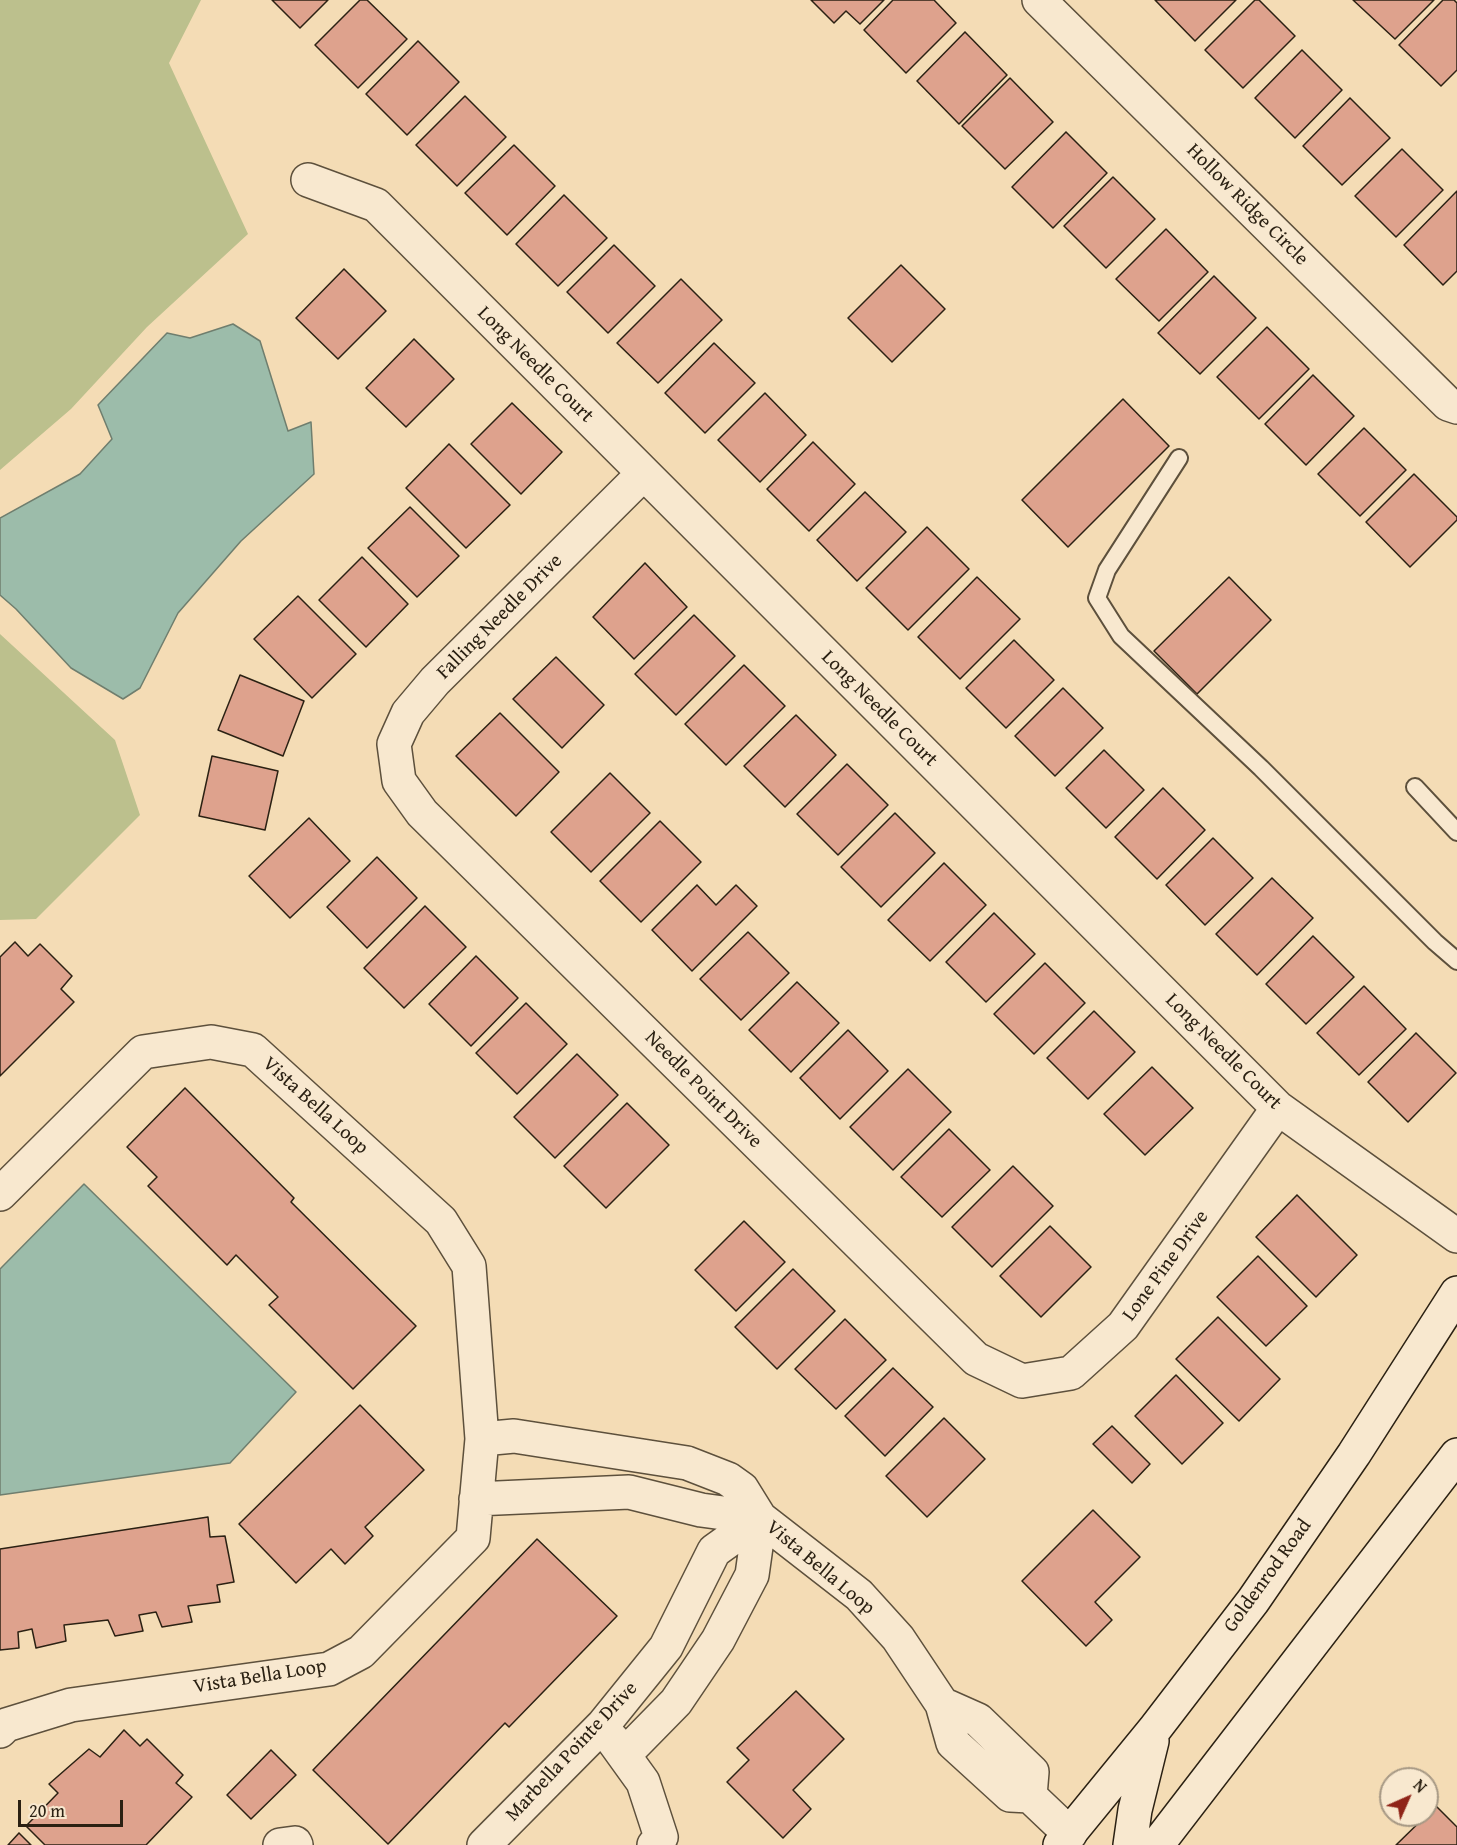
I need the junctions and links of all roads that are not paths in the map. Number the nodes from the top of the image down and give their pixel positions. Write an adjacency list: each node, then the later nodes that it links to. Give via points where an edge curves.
1 (1039, 0): 3 (street, Hollow Ridge Circle, via 1448,404)
2 (308, 180): 5 (street, Long Needle Court, via 376,205)
3 (1457, 407)
4 (1179, 458): 9 (lane, via 1107,570 1097,598 1121,636)
5 (643, 474): 6 (street, Falling Needle Drive, via 435,681 408,713 394,744); 10 (street, Long Needle Court)
6 (399, 781): 14 (street, Needle Point Drive, via 422,813 976,1359)
7 (1415, 787): 8 (lane)
8 (1457, 832)
9 (1457, 961)
10 (1278, 1108): 12 (street, Long Needle Court); 14 (street, Lone Pine Drive, via 1123,1326 1071,1373)
11 (0, 1194): 15 (street, Vista Bella Loop, via 142,1053 211,1042 253,1050 441,1221 469,1266)
12 (1457, 1236)
13 (1457, 1293): 22 (street, Goldenrod Road, via 1354,1454 1253,1600)
14 (1022, 1382)
15 (482, 1439): 17 (street, Vista Bella Loop); 18 (street, Vista Bella Loop, via 514,1436 687,1463 728,1479 742,1489)
16 (1457, 1455): 31 (street)
17 (476, 1499): 18 (street, Vista Bella Loop, via 629,1492 701,1510); 23 (street, Vista Bella Loop, via 473,1538 361,1652 329,1669 71,1705 6,1725)
18 (760, 1518): 19 (street, Marbella Pointe Drive, via 714,1551); 20 (street, Marbella Pointe Drive, via 752,1575); 25 (street, Vista Bella Loop, via 859,1594 898,1638 942,1704 953,1743 1010,1795 1030,1796)
19 (676, 1626): 20 (street); 21 (street, Marbella Pointe Drive, via 666,1647)
20 (712, 1648): 24 (street, Marbella Pointe Drive, via 676,1702)
21 (603, 1725): 24 (street); 28 (street, Marbella Pointe Drive)
22 (1154, 1730): 25 (street, Goldenrod Road); 30 (street)
23 (0, 1731)
24 (624, 1755): 29 (street, via 643,1782 661,1837)
25 (1066, 1841)
26 (280, 1845): 27 (street)
27 (296, 1845)
28 (483, 1845)
29 (654, 1845)
30 (1130, 1845)
31 (1157, 1845)

